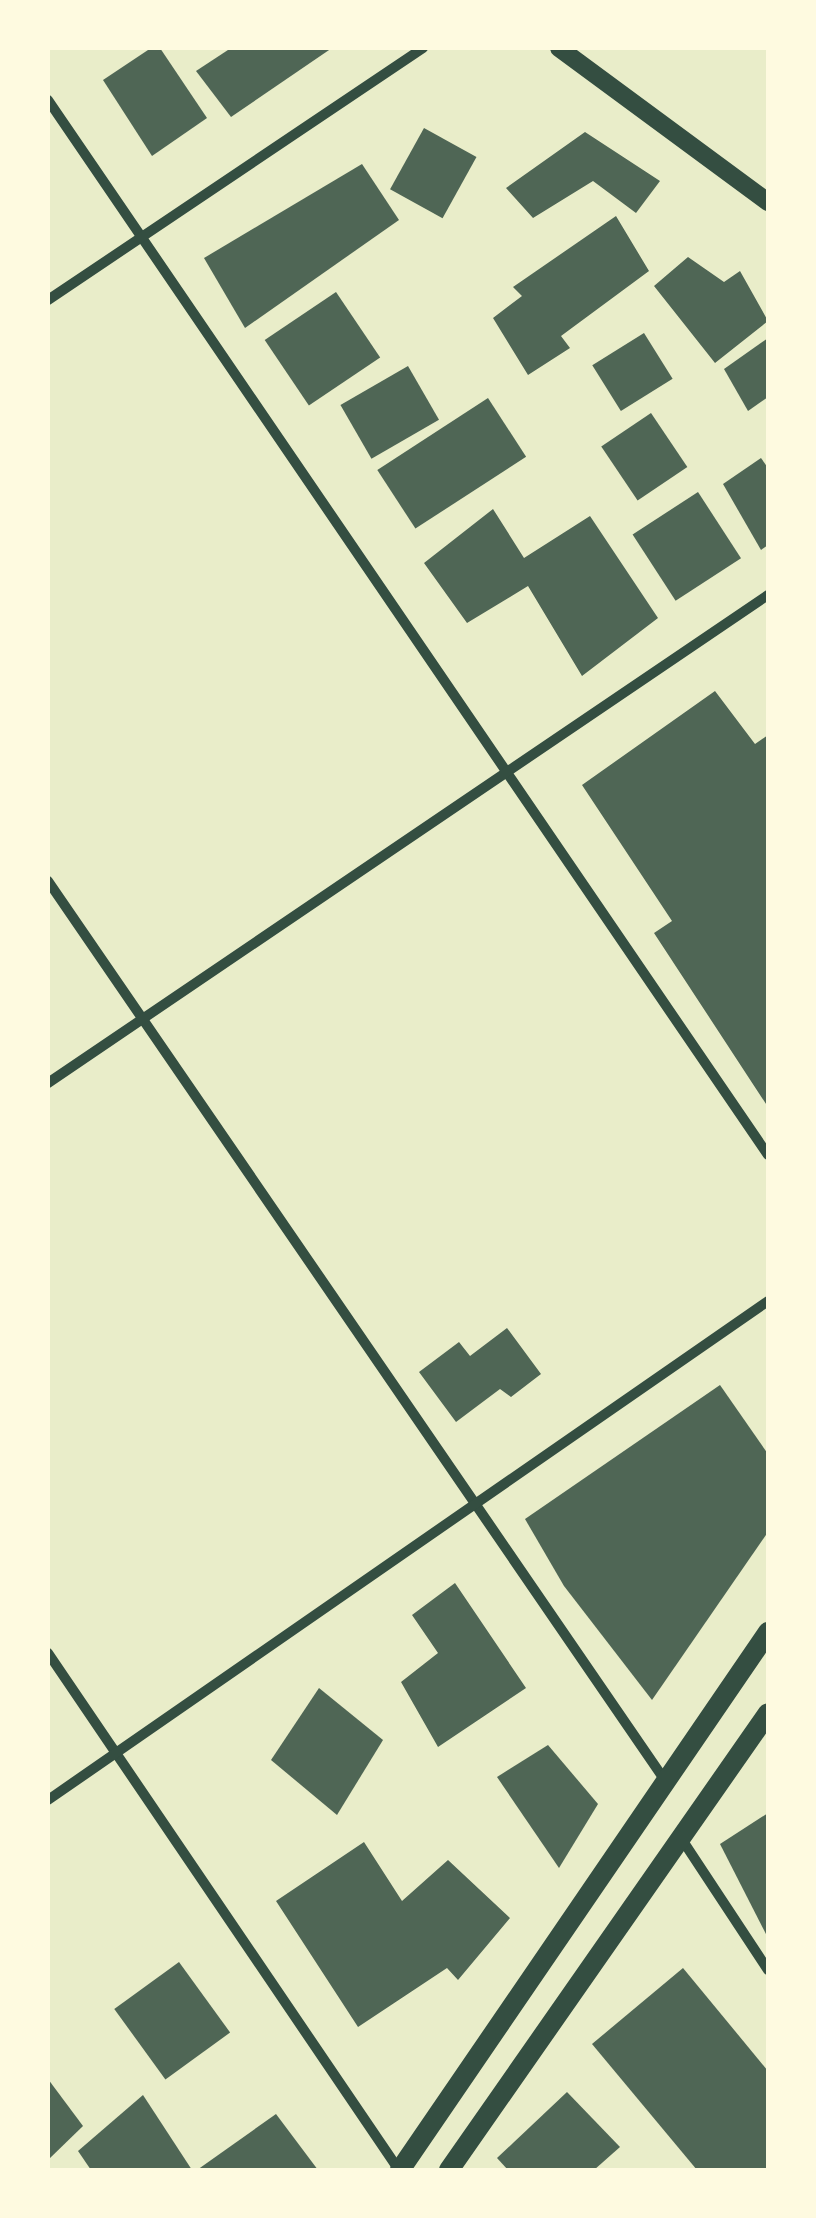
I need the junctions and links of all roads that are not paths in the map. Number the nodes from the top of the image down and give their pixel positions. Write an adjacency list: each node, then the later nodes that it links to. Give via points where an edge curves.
1 (423, 48): 5 (street)
2 (559, 48): 4 (street)
3 (48, 100): 5 (street)
4 (768, 202)
5 (141, 236): 6 (street); 8 (street)
6 (48, 300)
7 (768, 595): 8 (street)
8 (507, 772): 10 (street); 12 (street)
9 (48, 881): 10 (street)
10 (142, 1020): 11 (street); 14 (street)
11 (48, 1083)
12 (768, 1155)
13 (768, 1302): 14 (street)
14 (477, 1503): 18 (street); 19 (street)
15 (768, 1632): 19 (main road)
16 (48, 1653): 18 (street)
17 (768, 1712): 21 (main road)
18 (116, 1754): 20 (street); 23 (street)
19 (666, 1783): 23 (main road)
20 (48, 1800)
21 (681, 1838): 22 (street); 24 (main road)
22 (768, 1970)
23 (400, 2170)
24 (449, 2170)

